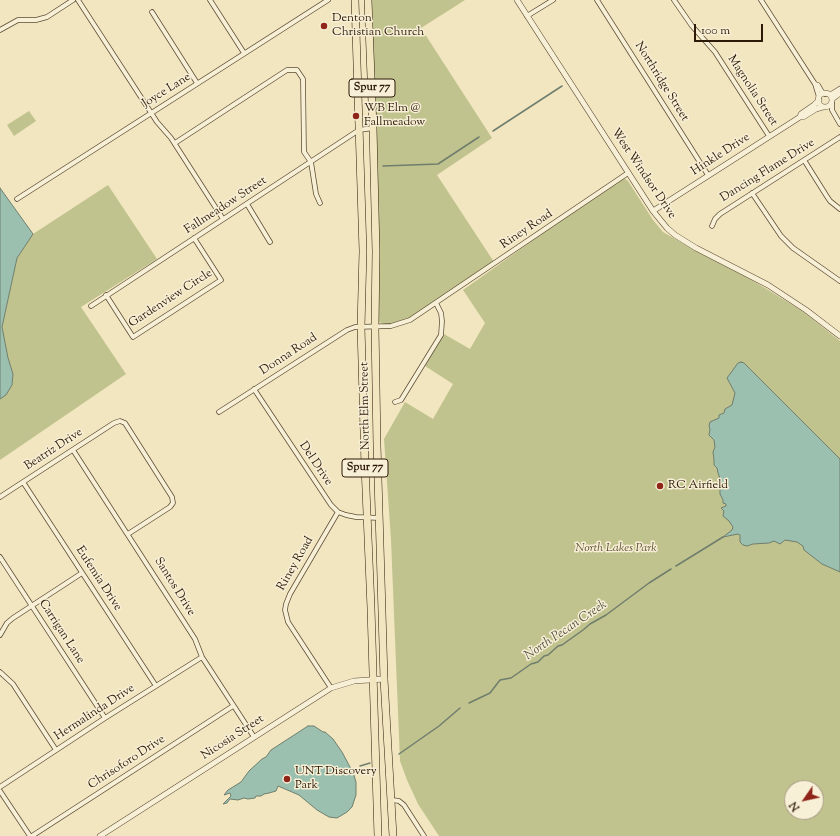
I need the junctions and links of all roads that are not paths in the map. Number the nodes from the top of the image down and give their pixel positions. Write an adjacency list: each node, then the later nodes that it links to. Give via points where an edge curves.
1 (73, 0): 14 (street, via 47,17 36,20 17,19)
2 (78, 0): 25 (street)
3 (210, 0): 15 (street)
4 (328, 0): 15 (street, Joyce Lane)
5 (355, 0): 29 (main road, North Elm Street / Spur 77)
6 (368, 0): 28 (main road, North Elm Street / Spur 77)
7 (517, 0): 13 (street, West Windsor Drive)
8 (553, 0): 13 (street)
9 (597, 0): 36 (street, Northridge Street)
10 (674, 0): 30 (street, Magnolia Street, via 715,52)
11 (760, 0): 17 (street)
12 (152, 12): 16 (street)
13 (527, 16): 35 (street, West Windsor Drive)
14 (0, 30)
15 (244, 53): 16 (street, Joyce Lane)
16 (197, 83): 25 (street, Joyce Lane)
17 (815, 84): 20 (street); 21 (street)
18 (840, 89): 20 (street)
19 (840, 93): 22 (street)
20 (827, 94): 21 (street); 22 (street)
21 (819, 98): 23 (street, via 820,104); 26 (street, Hinkle Drive, via 814,106)
22 (832, 102): 23 (street); 24 (street)
23 (824, 107): 24 (street); 26 (street, Hinkle Drive)
24 (832, 110): 27 (street)
25 (151, 113): 32 (street); 38 (street, Joyce Lane)
26 (800, 117): 30 (street, Hinkle Drive)
27 (840, 124)
28 (374, 128): 29 (street, Fallmeadow Street); 52 (main road, North Elm Street / Spur 77)
29 (359, 130): 34 (street, Fallmeadow Street); 51 (main road, North Elm Street / Spur 77, via 363,251)
30 (769, 136): 36 (street, Hinkle Drive)
31 (840, 137): 33 (street, Dancing Flame Drive)
32 (174, 143): 34 (street, via 292,69 297,70 303,79 304,152); 43 (street)
33 (804, 160): 37 (street, Dancing Flame Drive); 41 (street, via 826,196)
34 (311, 162): 39 (street); 40 (street, Fallmeadow Street)
35 (628, 173): 42 (street, West Windsor Drive); 49 (street, Riney Road)
36 (708, 175): 42 (street, Hinkle Drive)
37 (752, 194): 44 (street, Dancing Flame Drive, via 720,214); 47 (street, via 781,236 793,248)
38 (16, 199)
39 (320, 203)
40 (247, 204): 43 (street, Fallmeadow Street); 46 (street)
41 (840, 209)
42 (653, 211): 53 (street, West Windsor Drive, via 675,234 696,248 768,285)
43 (223, 219): 45 (street, Fallmeadow Street)
44 (712, 226)
45 (194, 238): 48 (street, Fallmeadow Street); 48 (street, Gardenview Circle, via 221,280 133,337)
46 (270, 242)
47 (840, 281)
48 (106, 295): 50 (street, Fallmeadow Street)
49 (436, 303): 52 (street, Riney Road, via 405,322); 55 (street, via 441,313 441,335 401,400)
50 (90, 306)
51 (361, 327): 52 (street, Donna Road); 54 (street, Donna Road, via 352,327); 61 (main road, North Elm Street / Spur 77)
52 (375, 327): 62 (main road, North Elm Street / Spur 77)
53 (840, 336)
54 (254, 389): 56 (street, Donna Road); 60 (street, Del Drive)
55 (395, 402)
56 (219, 412)
57 (73, 450): 58 (street, Beatriz Drive); 63 (street, Santos Drive); 63 (street, Beatriz Drive, via 120,421 125,424 172,497 173,503)
58 (23, 482): 59 (street, Beatriz Drive); 65 (street, Eufemia Drive)
59 (0, 497)
60 (338, 512): 61 (street); 73 (street, Riney Road, via 290,594 285,610 288,622)
61 (366, 517): 62 (street); 70 (main road, North Elm Street / Spur 77)
62 (380, 518): 71 (main road, North Elm Street / Spur 77)
63 (128, 534): 68 (street, Santos Drive, via 195,639)
64 (0, 557): 66 (street, Carrigan Lane)
65 (82, 573): 66 (street); 72 (street, Eufemia Drive)
66 (32, 605): 67 (street, via 10,620); 75 (street, Carrigan Lane)
67 (0, 635)
68 (202, 657): 72 (street, Hermalinda Drive); 74 (street, Santos Drive)
69 (0, 672): 77 (street, via 8,677)
70 (372, 679): 71 (street, Nicosia Street); 73 (street, Nicosia Street); 83 (main road, North Elm Street / Spur 77)
71 (384, 679): 80 (main road, North Elm Street / Spur 77)
72 (156, 686): 75 (street, Hermalinda Drive)
73 (331, 688): 76 (street, Nicosia Street)
74 (233, 706): 76 (street, Santos Drive); 81 (street, Chrisoforo Drive)
75 (105, 718): 77 (street, Hermalinda Drive)
76 (254, 737): 82 (street, Nicosia Street)
77 (56, 750): 78 (street, Hermalinda Drive)
78 (0, 787)
79 (0, 791): 81 (street)
80 (392, 800): 84 (main road, North Elm Street / Spur 77); 85 (street, via 404,805)
81 (31, 836)
82 (100, 836)
83 (378, 836)
84 (393, 836)
85 (424, 836)

